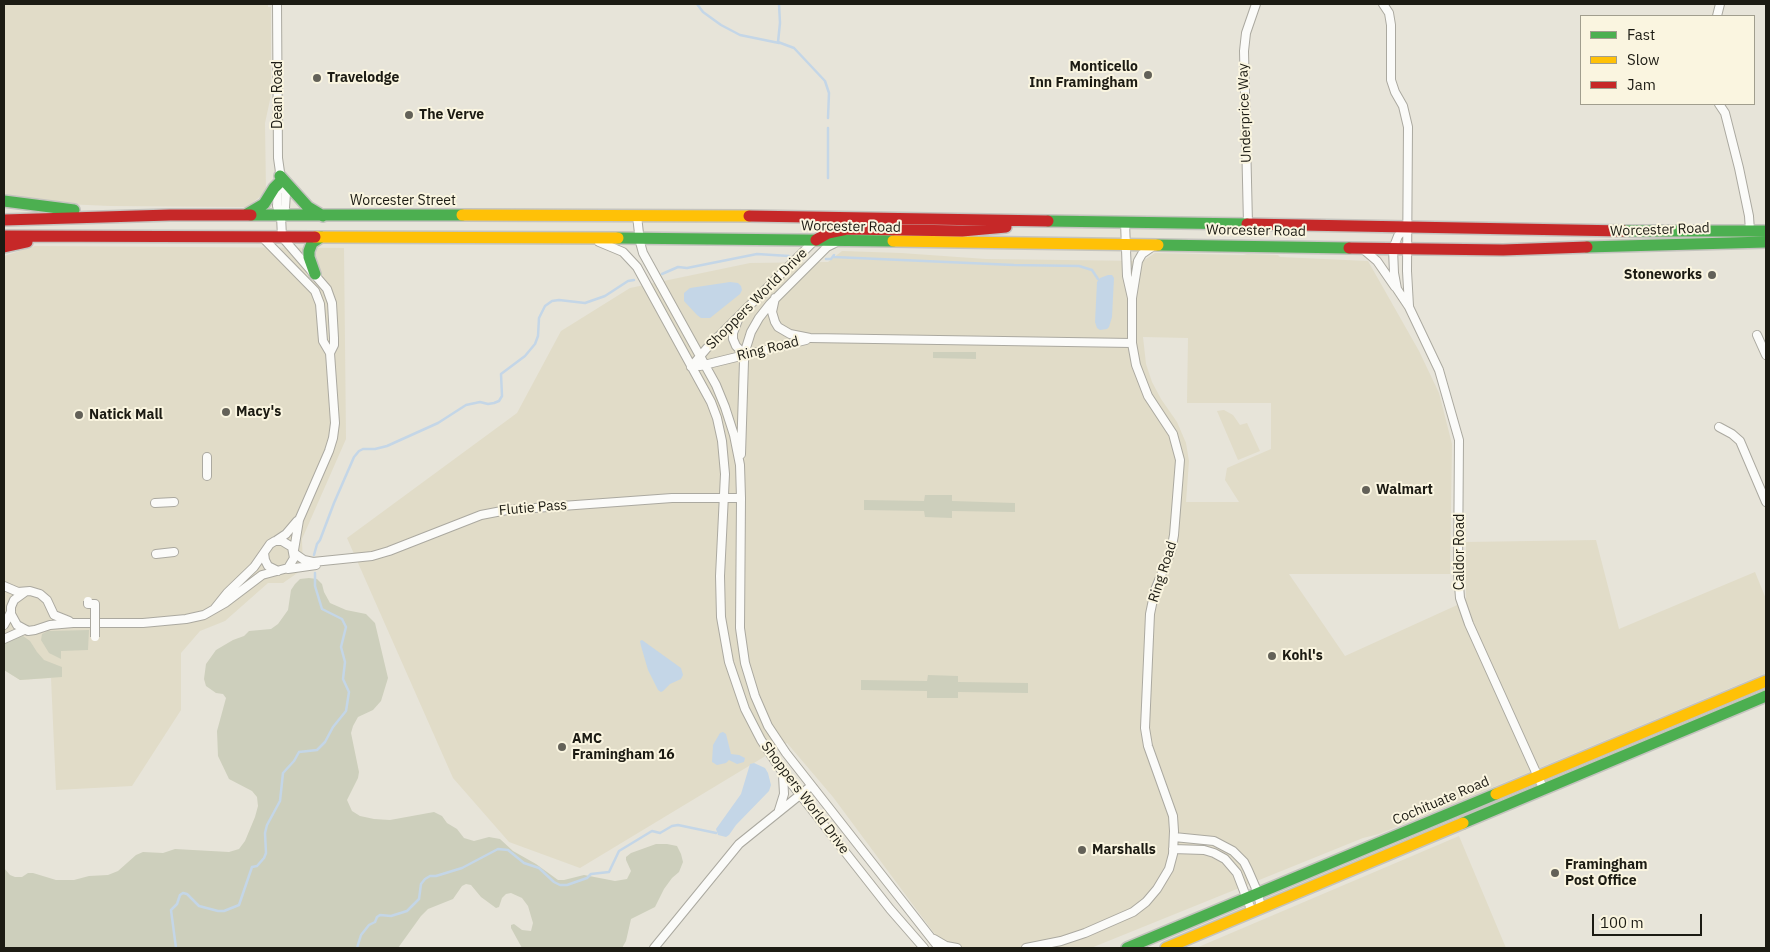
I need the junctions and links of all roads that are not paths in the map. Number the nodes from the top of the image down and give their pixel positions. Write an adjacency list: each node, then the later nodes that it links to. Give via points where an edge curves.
1 (277, 4): 7 (street, Dean Road)
2 (1256, 4): 18 (street, Underprice Way, via 1246,33 1244,51)
3 (1384, 4): 19 (street, via 1391,25 1390,80 1403,106 1408,126)
4 (1720, 105): 6 (street)
5 (1727, 105): 6 (street)
6 (1725, 113): 20 (street)
7 (281, 181): 10 (main road, via 262,206); 11 (street, Dean Road, via 277,206); 12 (main road, via 308,207)
8 (4, 202): 9 (main road)
9 (130, 216): 10 (main road, Worcester Street); 15 (main road, Worcester Street)
10 (238, 216): 11 (main road, Worcester Street)
11 (281, 216): 12 (main road, Worcester Street); 25 (street, Dean Road)
12 (324, 216): 13 (main road, Worcester Street)
13 (638, 216): 14 (main road, Worcester Street); 28 (street, Shoppers World Drive)
14 (802, 217): 16 (main road, Worcester Road)
15 (4, 220)
16 (1042, 221): 17 (main road, Worcester Road); 29 (main road, via 970,231 842,229)
17 (1126, 222): 18 (main road, Worcester Road); 32 (street, Ring Road)
18 (1248, 224): 19 (main road, Worcester Road)
19 (1408, 227): 20 (main road, Worcester Road); 36 (street, via 1398,236); 37 (street, Caldor Road)
20 (1750, 231): 21 (main road, Worcester Road)
21 (1766, 231)
22 (4, 236): 23 (main road)
23 (89, 237): 24 (main road); 34 (main road, via 44,240)
24 (262, 237): 25 (main road); 47 (street, via 315,292 320,304 324,344)
25 (282, 237): 26 (main road); 38 (street)
26 (321, 237): 27 (main road); 38 (main road, via 312,243 308,251)
27 (577, 237): 28 (main road); 52 (street, Shoppers World Drive, via 613,247 633,261)
28 (640, 238): 29 (main road, Worcester Road); 50 (street, Shoppers World Drive, via 645,257)
29 (814, 242): 30 (main road, Worcester Road); 43 (street, Shoppers World Drive)
30 (845, 242): 32 (main road, Worcester Road); 40 (street, Shoppers World Drive, via 827,247)
31 (1766, 242): 37 (main road, Worcester Road, via 1517,250)
32 (1126, 244): 33 (main road, Worcester Road); 41 (street, Ring Road, via 1127,280)
33 (1161, 245): 35 (main road, Worcester Road); 41 (street, via 1146,250 1139,258)
34 (4, 248)
35 (1358, 248): 36 (main road, Worcester Road); 39 (street, via 1372,256)
36 (1393, 249): 37 (main road, Worcester Road); 39 (street, Caldor Road)
37 (1408, 249): 42 (street, Caldor Road)
38 (315, 274): 47 (street, via 327,289 332,303 334,345)
39 (1397, 289): 42 (street, Caldor Road)
40 (775, 298): 45 (street, Ring Road, via 772,312 778,327 794,335); 48 (street, Shoppers World Drive, via 755,325)
41 (1132, 298): 46 (street, Ring Road)
42 (1409, 307): 86 (street, Caldor Road, via 1439,370 1459,435 1458,582 1461,603)
43 (742, 313): 48 (street, via 733,338); 50 (street, Shoppers World Drive)
44 (1757, 335): 49 (street)
45 (815, 339): 46 (street, Ring Road); 48 (street, Ring Road)
46 (1132, 343): 91 (street, Ring Road, via 1144,388 1170,430 1180,460 1173,541 1150,614 1145,728 1149,750 1173,816)
47 (330, 353): 62 (street, via 334,438)
48 (745, 355): 51 (street, Ring Road); 56 (street, Shoppers World Drive)
49 (1766, 355)
50 (700, 356): 51 (street, Shoppers World Drive); 52 (street, Shoppers World Drive)
51 (704, 365): 52 (street, Ring Road); 56 (street, Shoppers World Drive, via 728,413 738,450)
52 (691, 367): 57 (street, Shoppers World Drive, via 711,402 719,426 724,457)
53 (1719, 427): 60 (street, via 1742,444)
54 (207, 457): 55 (street)
55 (207, 476)
56 (740, 476): 58 (street, Shoppers World Drive)
57 (724, 498): 58 (street, Flutie Pass); 68 (street, Flutie Pass, via 618,501 500,510 383,553); 85 (street, Shoppers World Drive, via 720,592 727,653 745,709)
58 (741, 498): 87 (street, Shoppers World Drive, via 740,620 747,672 754,696 772,733)
59 (174, 502): 61 (street)
60 (1766, 502)
61 (155, 503)
62 (299, 520): 63 (street); 66 (street)
63 (277, 540): 64 (street); 66 (street, via 287,542)
64 (265, 550): 69 (street, via 264,560 268,566); 75 (street)
65 (174, 552): 67 (street)
66 (294, 552): 68 (street, Flutie Pass, via 308,561); 69 (street, via 293,563)
67 (156, 554)
68 (333, 561): 69 (street, Flutie Pass)
69 (283, 570): 75 (street, Flutie Pass, via 257,578)
70 (4, 586): 71 (street)
71 (25, 592): 74 (street, via 40,594); 76 (street, via 16,598)
72 (4, 600): 76 (street)
73 (88, 601): 81 (street, bridge, via 88,604 94,604)
74 (50, 608): 77 (street, via 58,618); 79 (street, via 49,618)
75 (215, 608): 77 (street, Flutie Pass, via 197,616 167,621)
76 (11, 611): 78 (street); 80 (street, via 14,621)
77 (78, 622): 79 (street)
78 (4, 625)
79 (42, 628): 80 (street)
80 (24, 630): 82 (street)
81 (95, 637)
82 (4, 639)
83 (1766, 681): 86 (main road, Cochituate Road)
84 (1766, 696): 88 (main road)
85 (783, 773): 89 (street, Shoppers World Drive); 90 (street, via 784,794)
86 (1538, 776): 88 (street, Caldor Road); 93 (main road, Cochituate Road)
87 (811, 786): 89 (street); 96 (street, Shoppers World Drive)
88 (1544, 790): 95 (main road)
89 (800, 794): 90 (street); 98 (street, Shoppers World Drive)
90 (779, 811): 97 (street, via 739,844)
91 (1174, 837): 92 (street, Ring Road); 93 (street, via 1208,840 1229,848 1244,862)
92 (1173, 849): 94 (street, via 1204,850 1225,859 1237,873); 101 (street, Ring Road, via 1170,865 1160,885 1133,912 1085,933)
93 (1258, 893): 94 (main road, Cochituate Road); 95 (street)
94 (1247, 898): 95 (street); 102 (main road, Cochituate Road)
95 (1257, 910): 103 (main road)
96 (929, 936): 99 (street, Shoppers World Drive); 100 (street)
97 (654, 948)
98 (924, 948)
99 (939, 948)
100 (957, 948)
101 (1026, 948)
102 (1127, 948)
103 (1166, 948)

